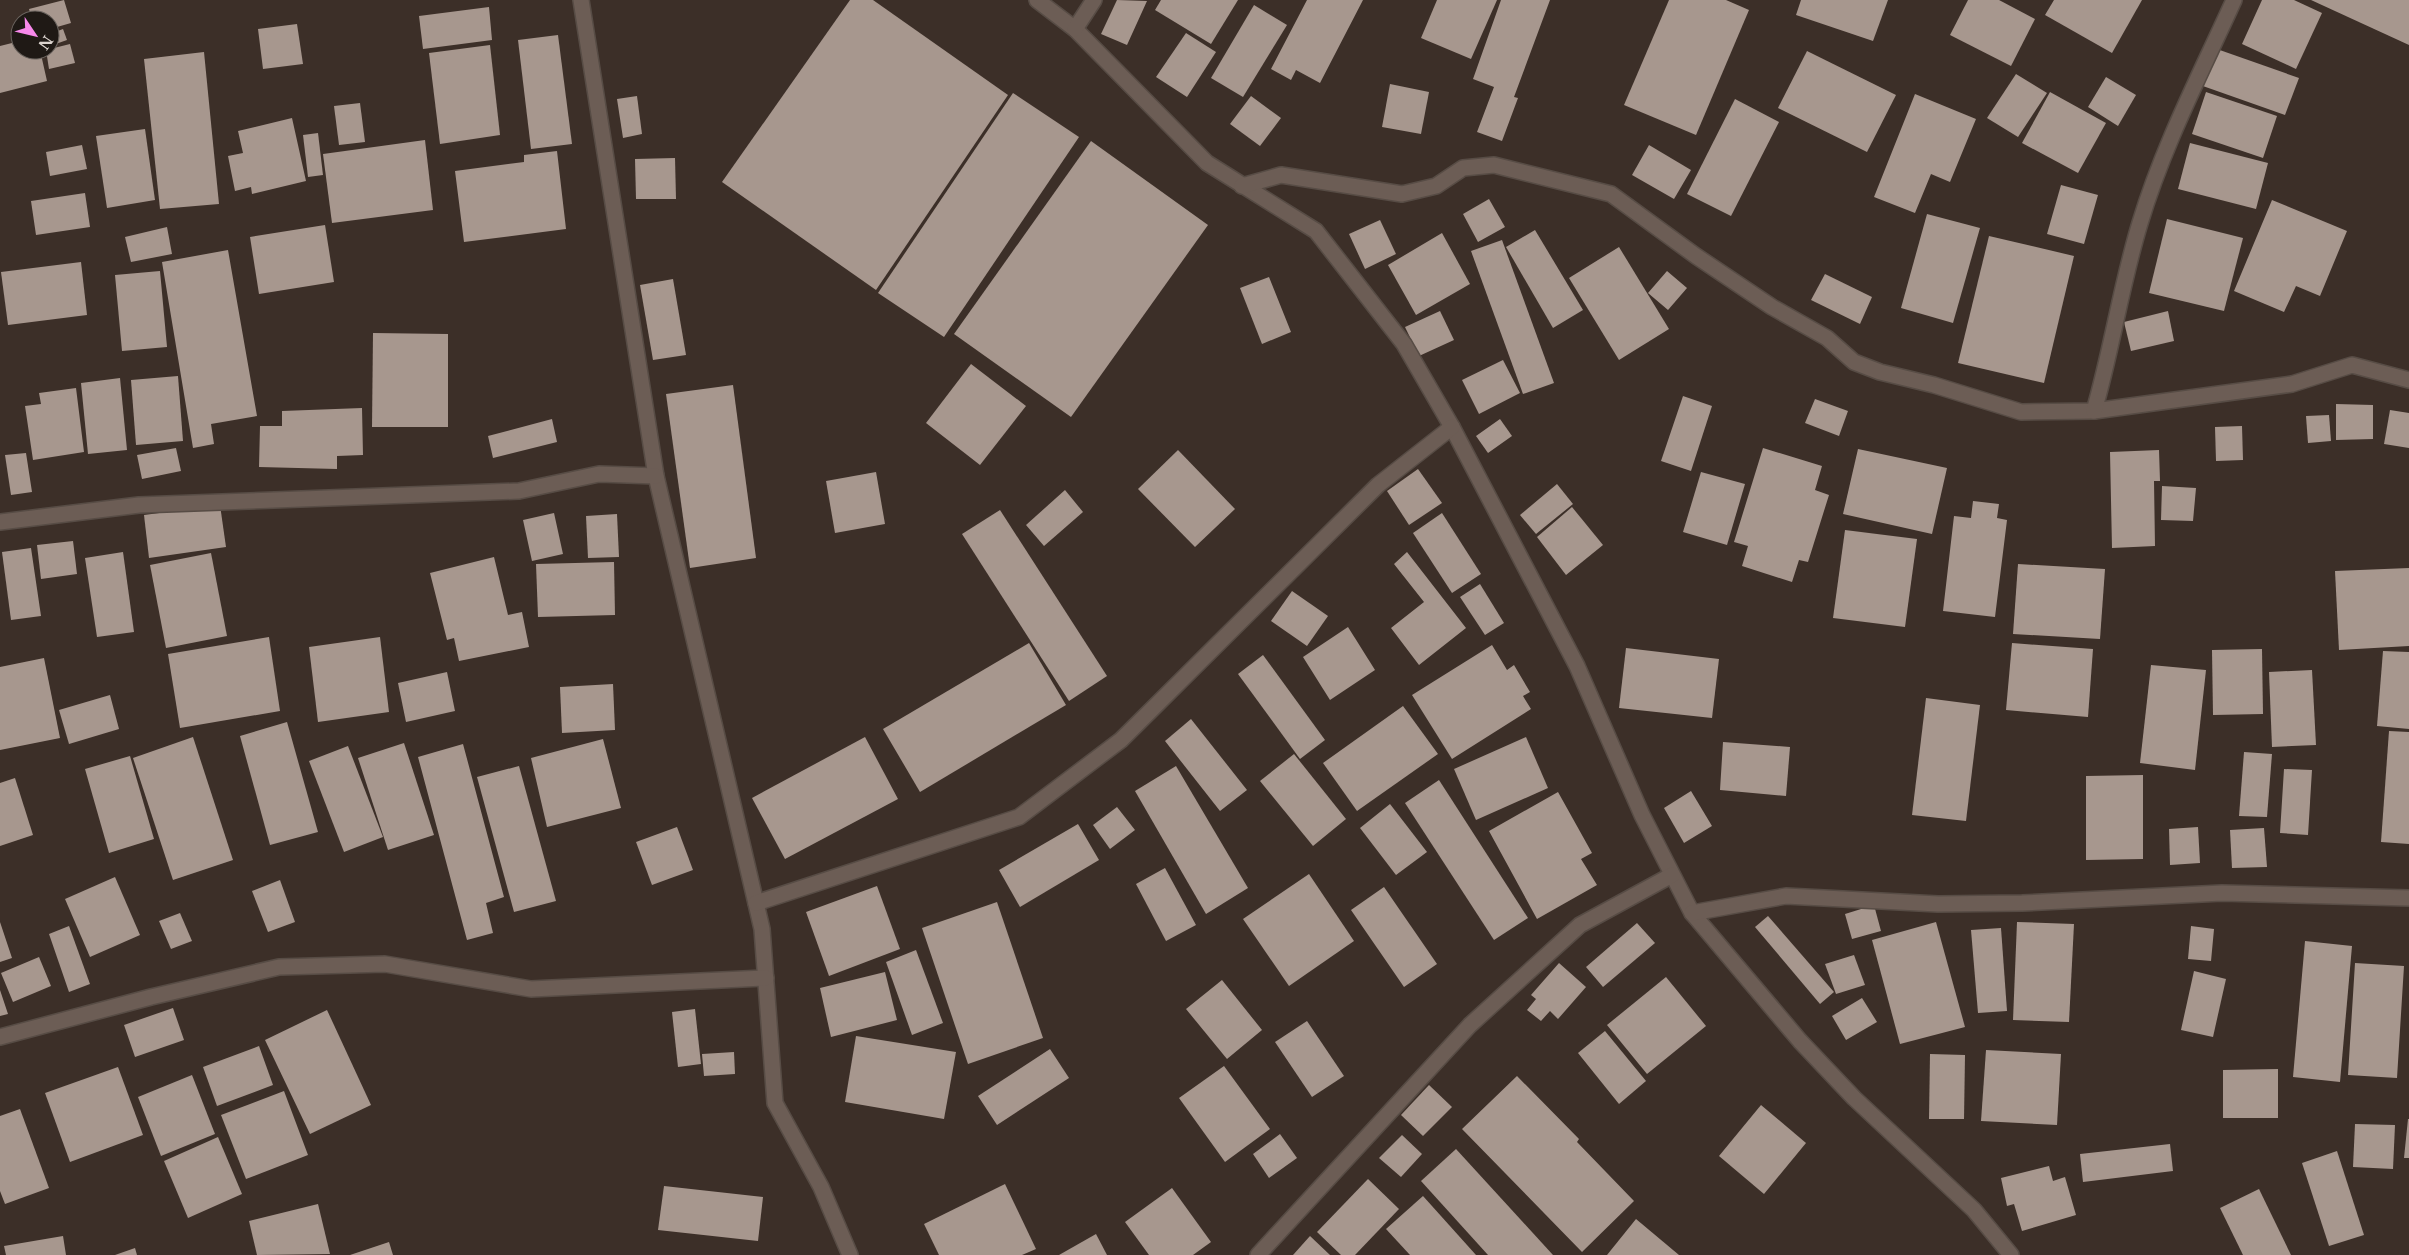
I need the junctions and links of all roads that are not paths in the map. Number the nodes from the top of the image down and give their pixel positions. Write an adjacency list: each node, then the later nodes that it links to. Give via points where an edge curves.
1 (581, 0): 10 (street)
2 (1037, 0): 5 (street)
3 (1094, 0): 5 (street)
4 (2234, 0): 8 (street, via 2159,165 2139,224 2108,364)
5 (1075, 29): 6 (street, via 1207,163)
6 (1242, 186): 8 (street, via 1281,175 1402,194 1436,186 1463,168 1494,165 1611,194 1772,307 1827,338 1854,362 2021,412); 9 (street, via 1316,231 1404,344)
7 (2409, 380): 8 (street, via 2352,364 2292,384)
8 (2094, 411)
9 (1452, 427): 12 (street, via 1577,666 1642,815); 14 (street, via 1372,490 1121,740 1019,817)
10 (656, 476): 11 (street, via 599,474 519,491 139,505); 14 (street)
11 (0, 522)
12 (1672, 874): 15 (street); 19 (street, via 1580,925 1470,1025)
13 (2409, 898): 15 (street, via 2222,893 1938,904 1786,896)
14 (756, 903): 16 (street, via 762,929)
15 (1692, 913): 20 (street, via 1800,1041 1854,1098 1974,1210)
16 (766, 978): 17 (street, via 531,989 385,964 278,967); 18 (street, via 775,1103 821,1186)
17 (0, 1037)
18 (850, 1255)
19 (1258, 1255)
20 (2011, 1255)

